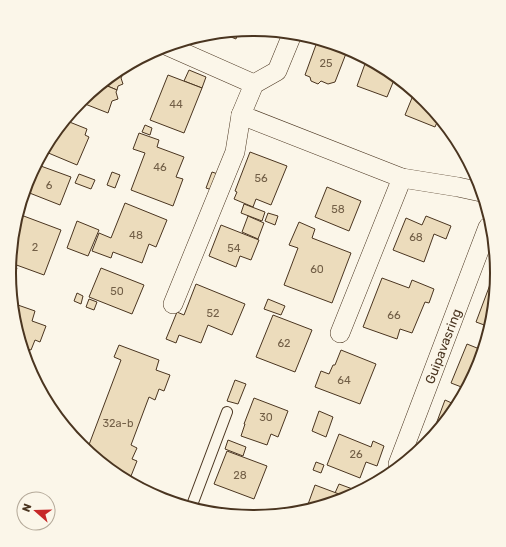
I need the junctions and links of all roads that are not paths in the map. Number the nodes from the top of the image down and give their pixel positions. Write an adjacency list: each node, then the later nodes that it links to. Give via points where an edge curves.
1 (290, 40): 3 (street, via 277,71)
2 (176, 49): 3 (street)
3 (254, 84): 4 (street)
4 (241, 115): 5 (street); 8 (street, via 235,152)
5 (402, 178): 6 (street); 9 (street)
6 (475, 191)
7 (486, 232): 11 (street, Guipavasring)
8 (174, 304)
9 (340, 333)
10 (227, 412): 12 (lane)
11 (400, 460)
12 (193, 502)

